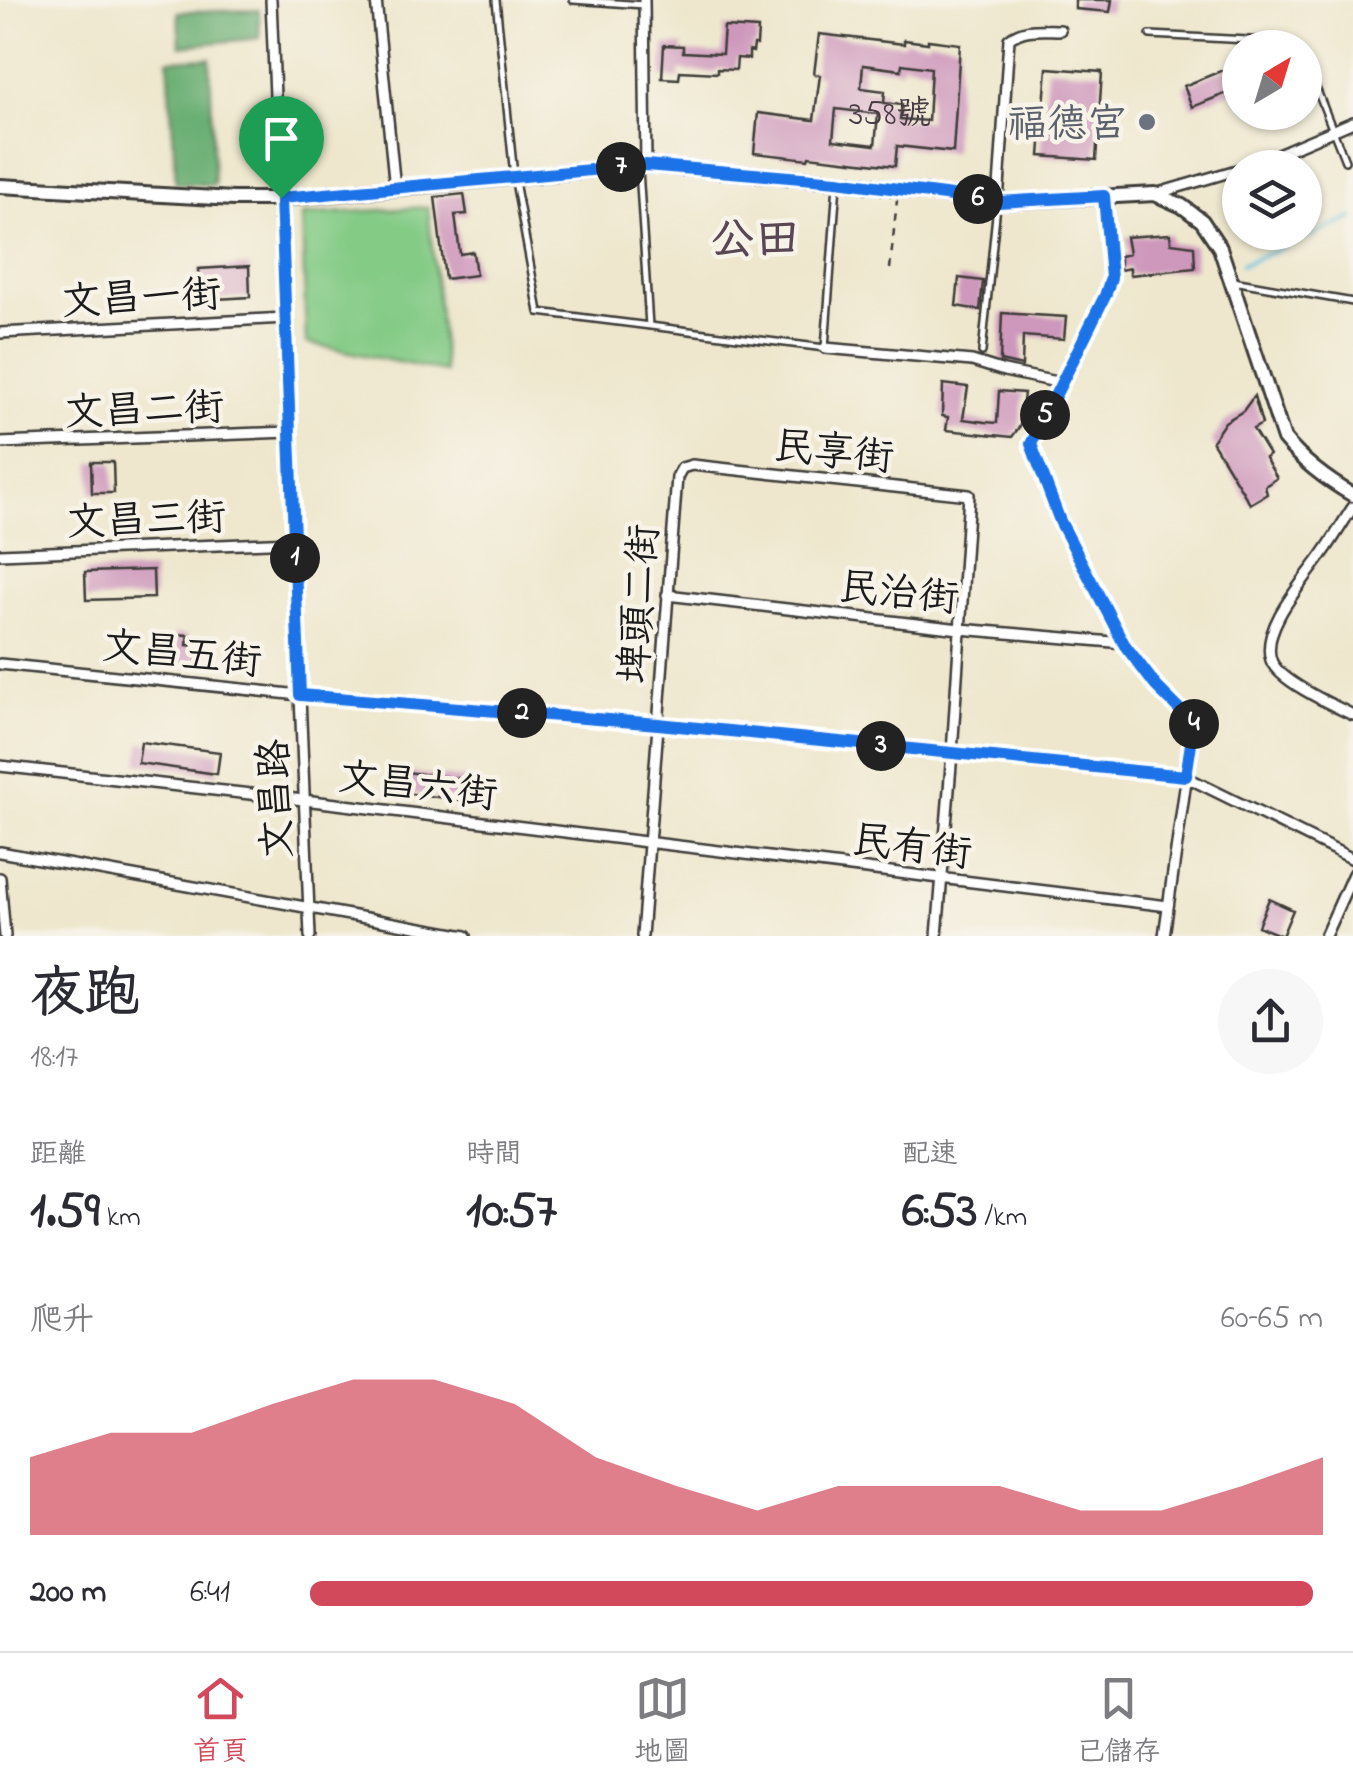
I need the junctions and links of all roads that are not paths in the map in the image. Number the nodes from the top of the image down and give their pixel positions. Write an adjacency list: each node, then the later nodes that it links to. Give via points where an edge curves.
1 (271, 0): 22 (street, 文昌路)
2 (376, 0): 19 (street)
3 (496, 0): 16 (lane)
4 (572, 0): 5 (lane)
5 (644, 2): 14 (street)
6 (1060, 30): 23 (street, via 1028,30 1009,39)
7 (1150, 35): 8 (lane)
8 (1222, 39)
9 (1322, 105): 11 (lane)
10 (1353, 122): 11 (street)
11 (1332, 131): 12 (street); 13 (lane)
12 (1286, 150)
13 (1345, 160)
14 (642, 166): 16 (main road); 17 (main road); 27 (lane)
15 (1222, 174): 20 (street)
16 (514, 176): 19 (main road); 27 (lane, via 539,312)
17 (837, 181): 23 (main road); 29 (lane)
18 (0, 186): 22 (main road)
19 (394, 189): 22 (main road)
20 (1155, 194): 21 (main road); 24 (main road, via 1202,222)
21 (1104, 196): 23 (main road); 31 (street, via 1111,278)
22 (281, 198): 26 (street, 文昌路)
23 (998, 202): 30 (lane)
24 (1233, 281): 25 (lane); 35 (main road, via 1284,439 1299,458)
25 (1353, 302)
26 (286, 318): 28 (street, 文昌一街); 32 (street, 文昌路)
27 (649, 326): 29 (lane)
28 (0, 334)
29 (826, 348): 31 (street, via 972,361)
30 (982, 352)
31 (1061, 383): 41 (street, via 1031,444 1060,521)
32 (290, 432): 33 (street, 文昌二街); 37 (street, 文昌路)
33 (0, 443)
34 (692, 465): 39 (street, 埤頭二街, via 677,477); 40 (street, 民享街, via 969,495)
35 (1353, 495)
36 (1353, 507): 44 (street, via 1284,606 1270,657 1290,680)
37 (294, 542): 38 (street, 文昌三街); 43 (street, 文昌路)
38 (0, 554)
39 (668, 595): 40 (street, 民治街); 45 (street, 埤頭二街)
40 (960, 628): 41 (street, 民治街); 46 (street)
41 (1124, 644): 48 (street, via 1194,724)
42 (0, 664): 43 (street, 文昌五街)
43 (300, 695): 45 (street, 文昌五街); 49 (street, 文昌路)
44 (1353, 715)
45 (658, 724): 46 (street, 文昌五街); 50 (street, 埤頭二街)
46 (952, 753): 48 (street, 文昌五街); 55 (street)
47 (0, 766): 49 (street, 文昌六街)
48 (1186, 776): 52 (street); 56 (street)
49 (304, 800): 50 (street, 文昌六街); 57 (street, 文昌路)
50 (649, 844): 55 (street, 民有街); 61 (street, 埤頭二街)
51 (0, 852): 57 (street)
52 (1353, 859)
53 (1353, 874): 64 (street)
54 (0, 878): 58 (street)
55 (942, 878): 56 (street, 民有街); 62 (street)
56 (1168, 906): 63 (street)
57 (308, 908): 59 (street, 文昌路); 60 (street)
58 (5, 936)
59 (310, 936)
60 (466, 936)
61 (642, 936)
62 (937, 936)
63 (1164, 936)
64 (1324, 936)

